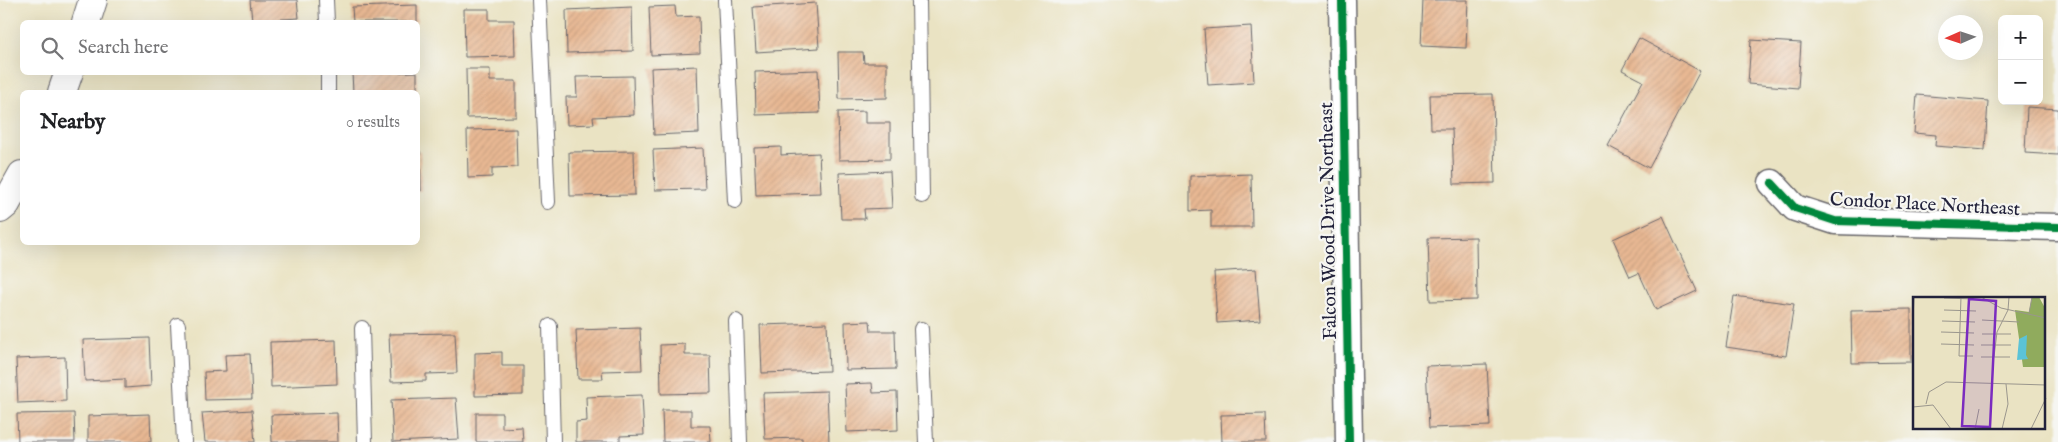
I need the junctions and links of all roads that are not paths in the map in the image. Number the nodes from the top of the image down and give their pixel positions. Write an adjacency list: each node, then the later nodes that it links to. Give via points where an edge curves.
1 (93, 0): 7 (street)
2 (326, 0): 8 (lane)
3 (539, 0): 17 (lane)
4 (725, 0): 16 (lane)
5 (919, 0): 15 (lane)
6 (1342, 0): 30 (street, Falcon Wood Drive Northeast)
7 (87, 20)
8 (327, 20)
9 (68, 75): 11 (street)
10 (328, 75): 12 (lane)
11 (63, 90)
12 (328, 90)
13 (20, 179): 18 (street)
14 (1772, 183): 19 (street, Condor Place Northeast, via 1795,208 1835,221)
15 (922, 196)
16 (735, 201)
17 (548, 202)
18 (0, 209)
19 (2058, 227)
20 (736, 321): 28 (lane)
21 (178, 325): 25 (lane)
22 (550, 326): 27 (lane)
23 (362, 328): 26 (lane)
24 (921, 329): 29 (lane)
25 (184, 442)
26 (364, 442)
27 (553, 442)
28 (740, 442)
29 (926, 442)
30 (1349, 442)

